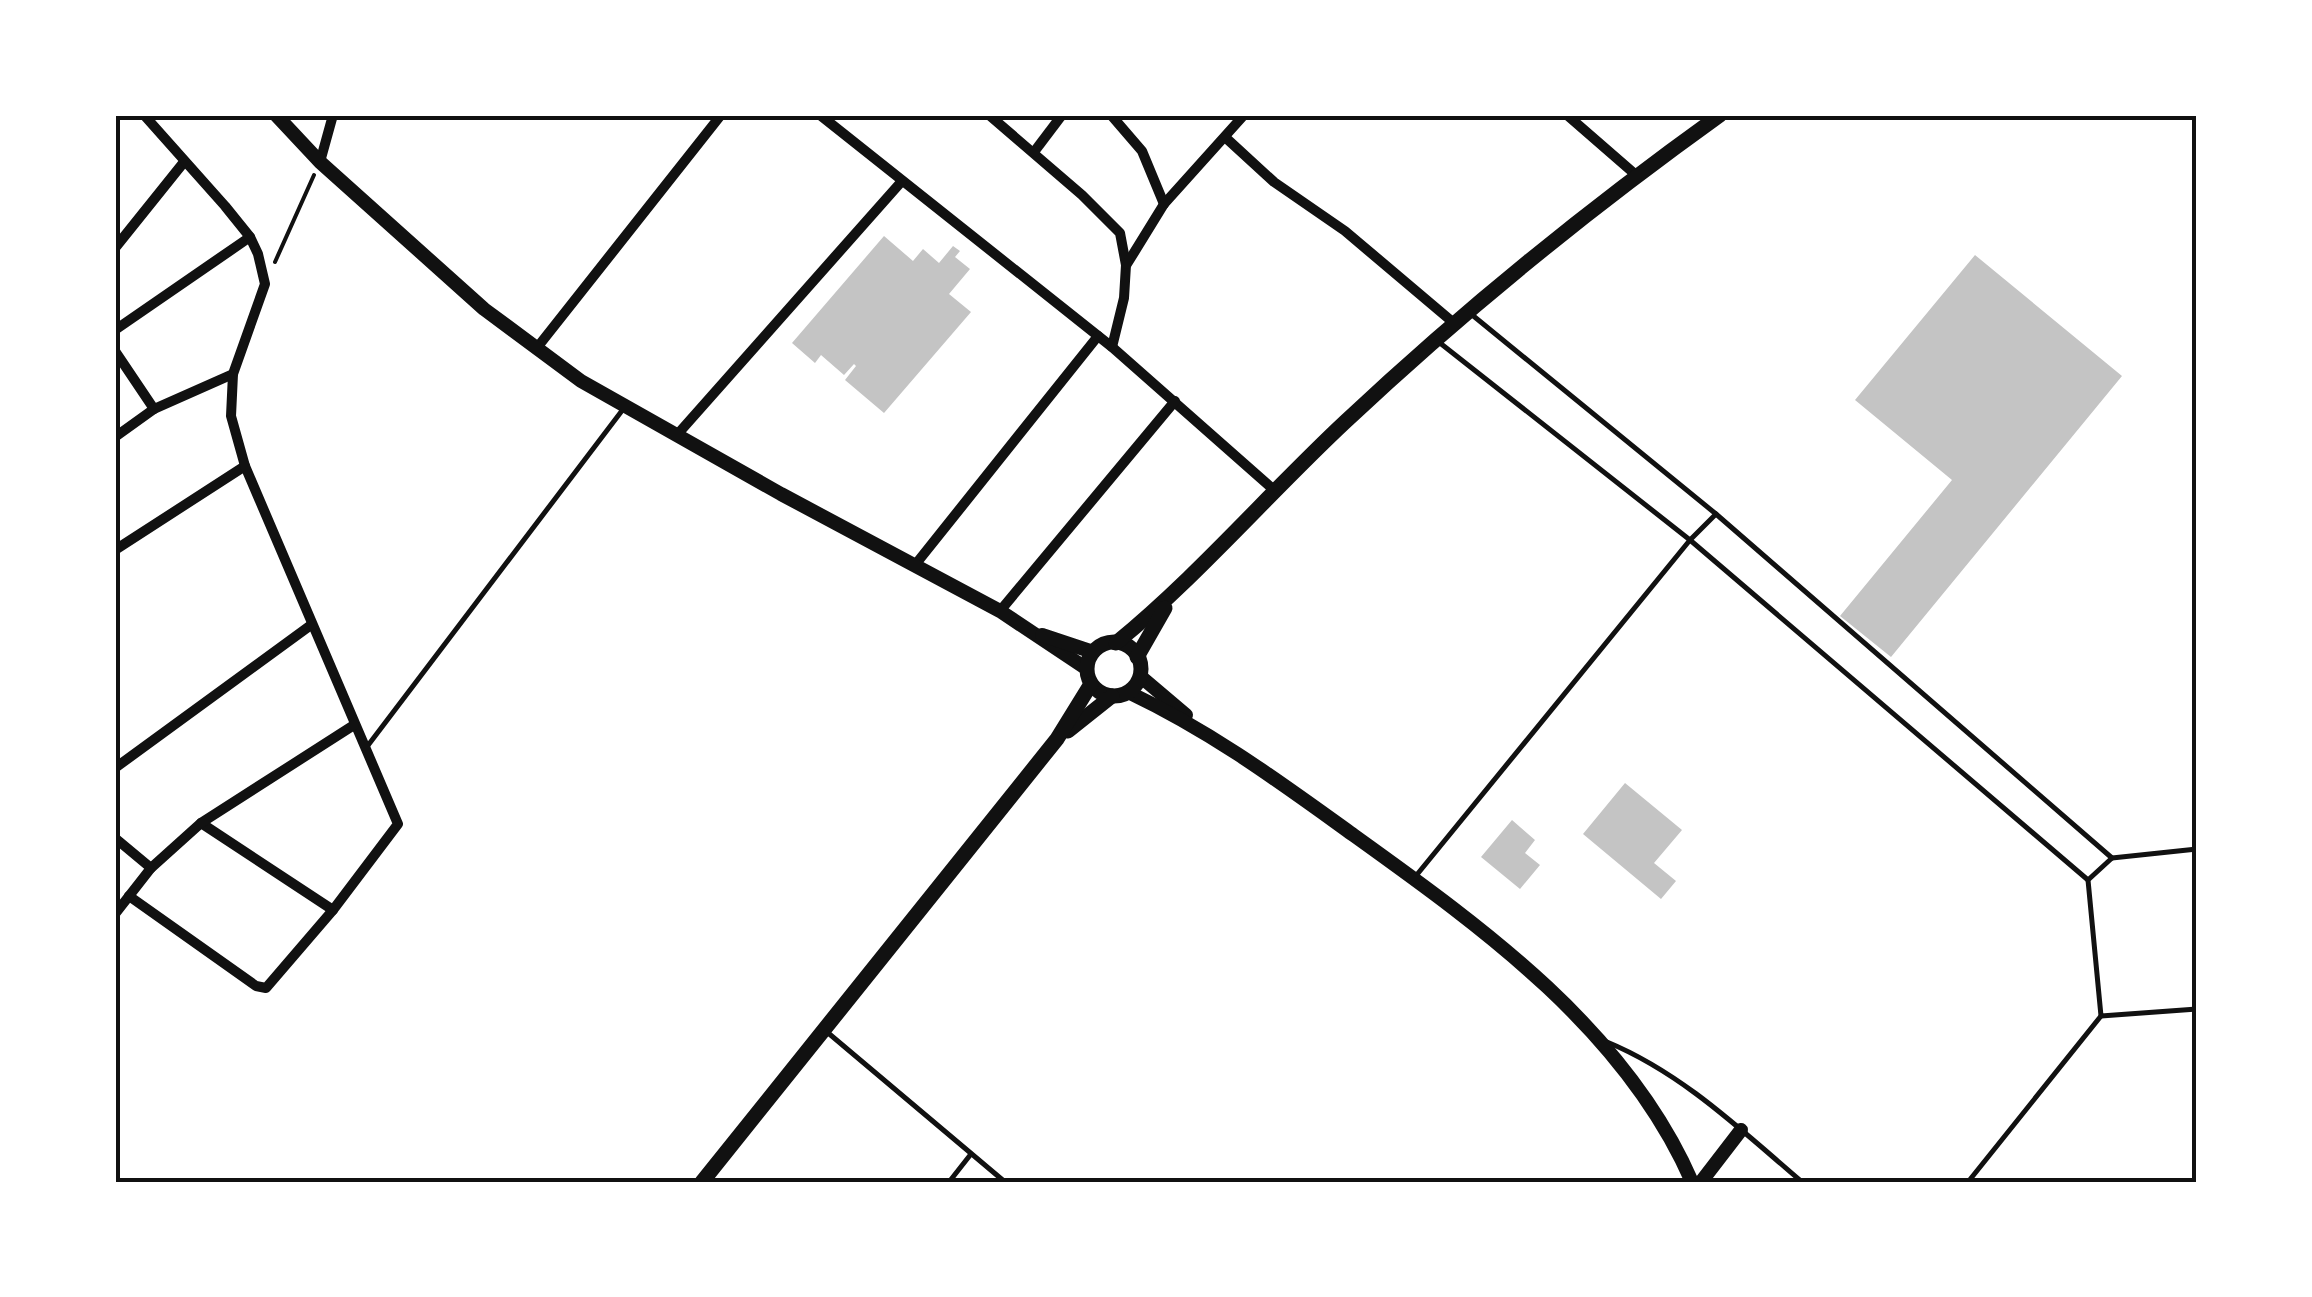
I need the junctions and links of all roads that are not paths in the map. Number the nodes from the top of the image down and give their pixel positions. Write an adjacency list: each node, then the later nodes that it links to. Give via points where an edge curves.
1 (144, 115): 14 (street)
2 (276, 115): 15 (main road)
3 (333, 115): 15 (street)
4 (721, 115): 28 (street)
5 (820, 115): 17 (street)
6 (989, 115): 13 (street)
7 (1062, 115): 13 (street)
8 (1111, 115): 18 (street, via 1142,151)
9 (1244, 115): 12 (street)
10 (1568, 115): 16 (street)
11 (1720, 115): 16 (main road)
12 (1226, 138): 18 (street); 23 (street)
13 (1034, 152): 21 (street, via 1120,234)
14 (184, 162): 19 (street); 20 (street)
15 (320, 162): 28 (main road)
16 (1636, 176): 22 (main road)
17 (902, 181): 25 (street); 34 (street)
18 (1164, 204): 21 (street)
19 (250, 236): 24 (street); 30 (street, via 265,284)
20 (115, 248)
21 (1126, 264): 27 (street)
22 (1469, 312): 23 (main road); 38 (lane)
23 (1455, 324): 26 (main road)
24 (115, 330)
25 (1098, 336): 27 (street); 41 (street)
26 (1437, 340): 37 (main road); 39 (lane)
27 (1112, 347): 31 (street)
28 (536, 349): 32 (main road)
29 (115, 351): 33 (street)
30 (233, 374): 33 (street); 36 (street, via 231,416)
31 (1175, 401): 37 (street); 43 (street)
32 (624, 408): 34 (main road); 55 (lane)
33 (154, 409): 35 (street)
34 (676, 436): 41 (main road)
35 (115, 437)
36 (245, 466): 40 (street); 44 (street)
37 (1274, 490): 42 (main road)
38 (1716, 514): 39 (lane); 60 (lane)
39 (1690, 540): 62 (lane); 63 (lane)
40 (116, 546)
41 (914, 565): 43 (main road)
42 (1170, 600): 46 (main road); 48 (main road)
43 (1000, 611): 45 (main road)
44 (310, 625): 52 (street); 56 (street)
45 (1036, 633): 47 (main road); 49 (main road)
46 (1116, 643): 47 (main road); 48 (main road)
47 (1093, 652): 49 (main road)
48 (1138, 657): 50 (main road)
49 (1089, 676): 51 (main road, via 1096,690); 54 (main road)
50 (1140, 676): 51 (main road); 53 (main road)
51 (1120, 694): 53 (main road); 54 (main road)
52 (354, 725): 55 (street); 57 (street)
53 (1202, 728): 62 (main road)
54 (1057, 740): 69 (main road)
55 (365, 750): 65 (street, via 398,824)
56 (115, 768)
57 (201, 823): 61 (street); 65 (street)
58 (115, 838): 61 (street)
59 (2197, 849): 60 (lane)
60 (2112, 858): 63 (lane)
61 (151, 868): 64 (street)
62 (1414, 879): 70 (main road, via 1526,968)
63 (2088, 880): 68 (lane)
64 (129, 896): 65 (street, via 266,988); 66 (street)
65 (333, 910)
66 (115, 914)
67 (2197, 1008): 68 (lane)
68 (2101, 1016): 79 (lane)
69 (825, 1030): 72 (lane); 73 (main road)
70 (1599, 1038): 71 (lane, via 1646,1058); 76 (main road, via 1660,1120)
71 (1741, 1130): 77 (main road); 78 (lane)
72 (971, 1154): 74 (lane); 75 (lane)
73 (702, 1182)
74 (949, 1182)
75 (1004, 1182)
76 (1692, 1182)
77 (1702, 1182)
78 (1802, 1182)
79 (1968, 1182)

